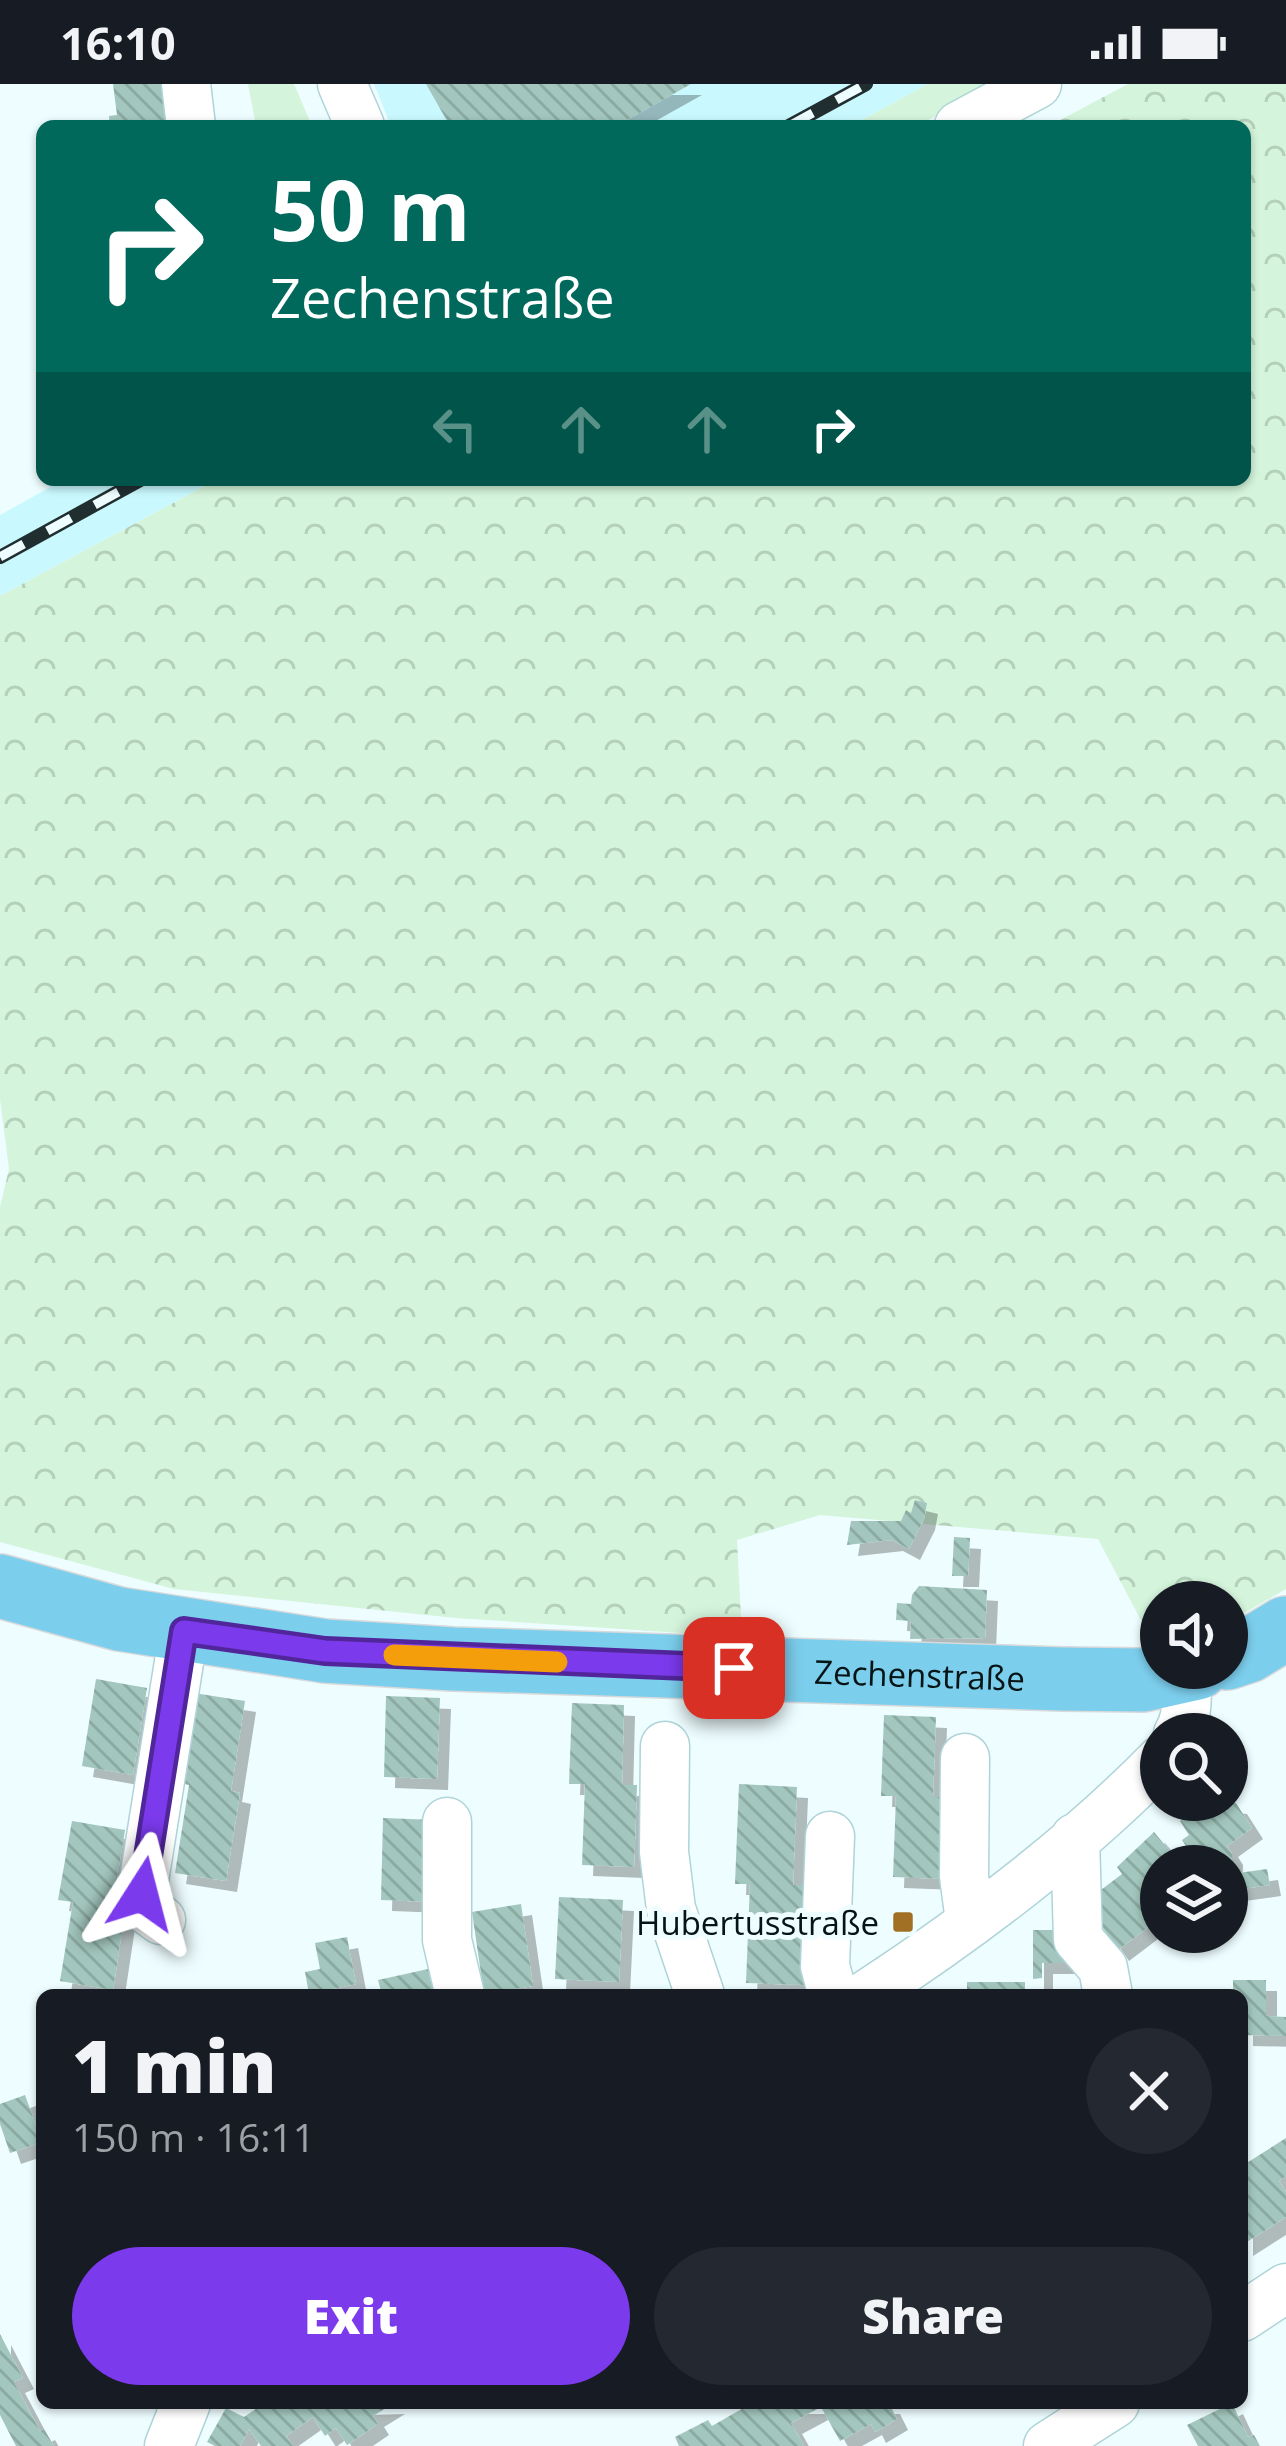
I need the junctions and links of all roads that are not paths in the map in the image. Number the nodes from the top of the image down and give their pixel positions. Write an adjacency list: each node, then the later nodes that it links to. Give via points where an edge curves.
1 (186, 84): 4 (street)
2 (342, 84): 5 (street)
3 (1037, 84): 6 (street)
4 (190, 120)
5 (357, 120)
6 (970, 120)
7 (0, 1586): 9 (main road, Zechenstraße)
8 (1286, 1628): 10 (main road, Zechenstraße)
9 (184, 1631): 11 (main road, Zechenstraße, via 453,1659); 18 (street, via 142,1894)
10 (1248, 1651)
11 (1140, 1680)
12 (665, 1746): 21 (street, via 669,1890)
13 (965, 1757): 19 (street)
14 (1140, 1781): 17 (street)
15 (448, 1822): 20 (street, via 446,1922)
16 (830, 1835): 22 (street, via 825,1966)
17 (1075, 1838): 19 (street); 24 (street, via 1078,1940 1103,1968)
18 (161, 1920)
19 (970, 1921): 23 (street)
20 (459, 1989)
21 (698, 1989)
22 (853, 1989)
23 (869, 1989)
24 (1107, 1989)
25 (1286, 2288): 26 (street)
26 (1248, 2313)
27 (184, 2409): 29 (street)
28 (1112, 2415): 30 (street)
29 (169, 2446)
30 (1048, 2446)

